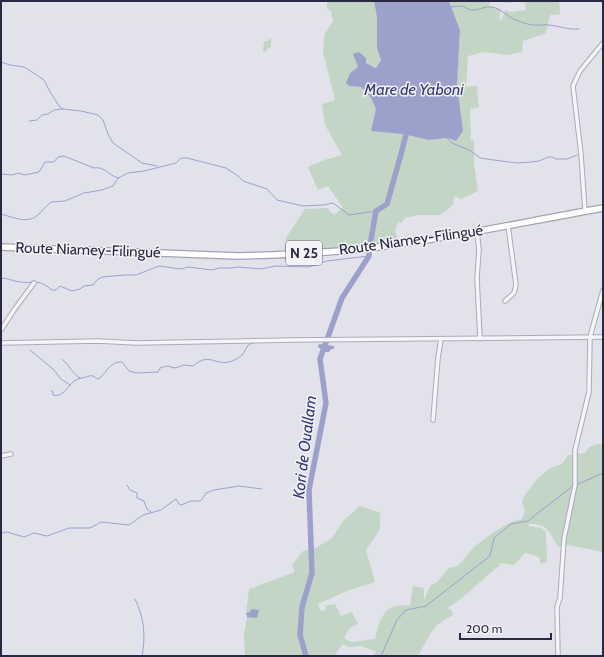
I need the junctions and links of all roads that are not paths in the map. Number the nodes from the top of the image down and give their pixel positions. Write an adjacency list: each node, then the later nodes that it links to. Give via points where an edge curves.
1 (603, 43): 3 (street, via 580,71 572,86)
2 (603, 208): 3 (main road, Route Niamey-Filingué / N 25)
3 (585, 211): 4 (main road, Route Niamey-Filingué / N 25)
4 (508, 225): 5 (main road, Route Niamey-Filingué / N 25); 9 (street, via 516,285 514,293)
5 (476, 231): 6 (main road, Route Niamey-Filingué / N 25, via 372,248 272,255); 14 (street, via 479,250 477,278)
6 (1, 247)
7 (34, 283): 10 (street)
8 (603, 290): 11 (street)
9 (505, 301)
10 (1, 330)
11 (590, 337): 12 (street); 14 (street); 19 (street, via 589,392 576,440 575,485 562,553 560,598 557,607)
12 (603, 337)
13 (441, 339): 14 (street); 15 (street); 16 (street)
14 (480, 339)
15 (1, 344)
16 (433, 420)
17 (11, 454): 18 (street)
18 (1, 456)
19 (558, 656)

